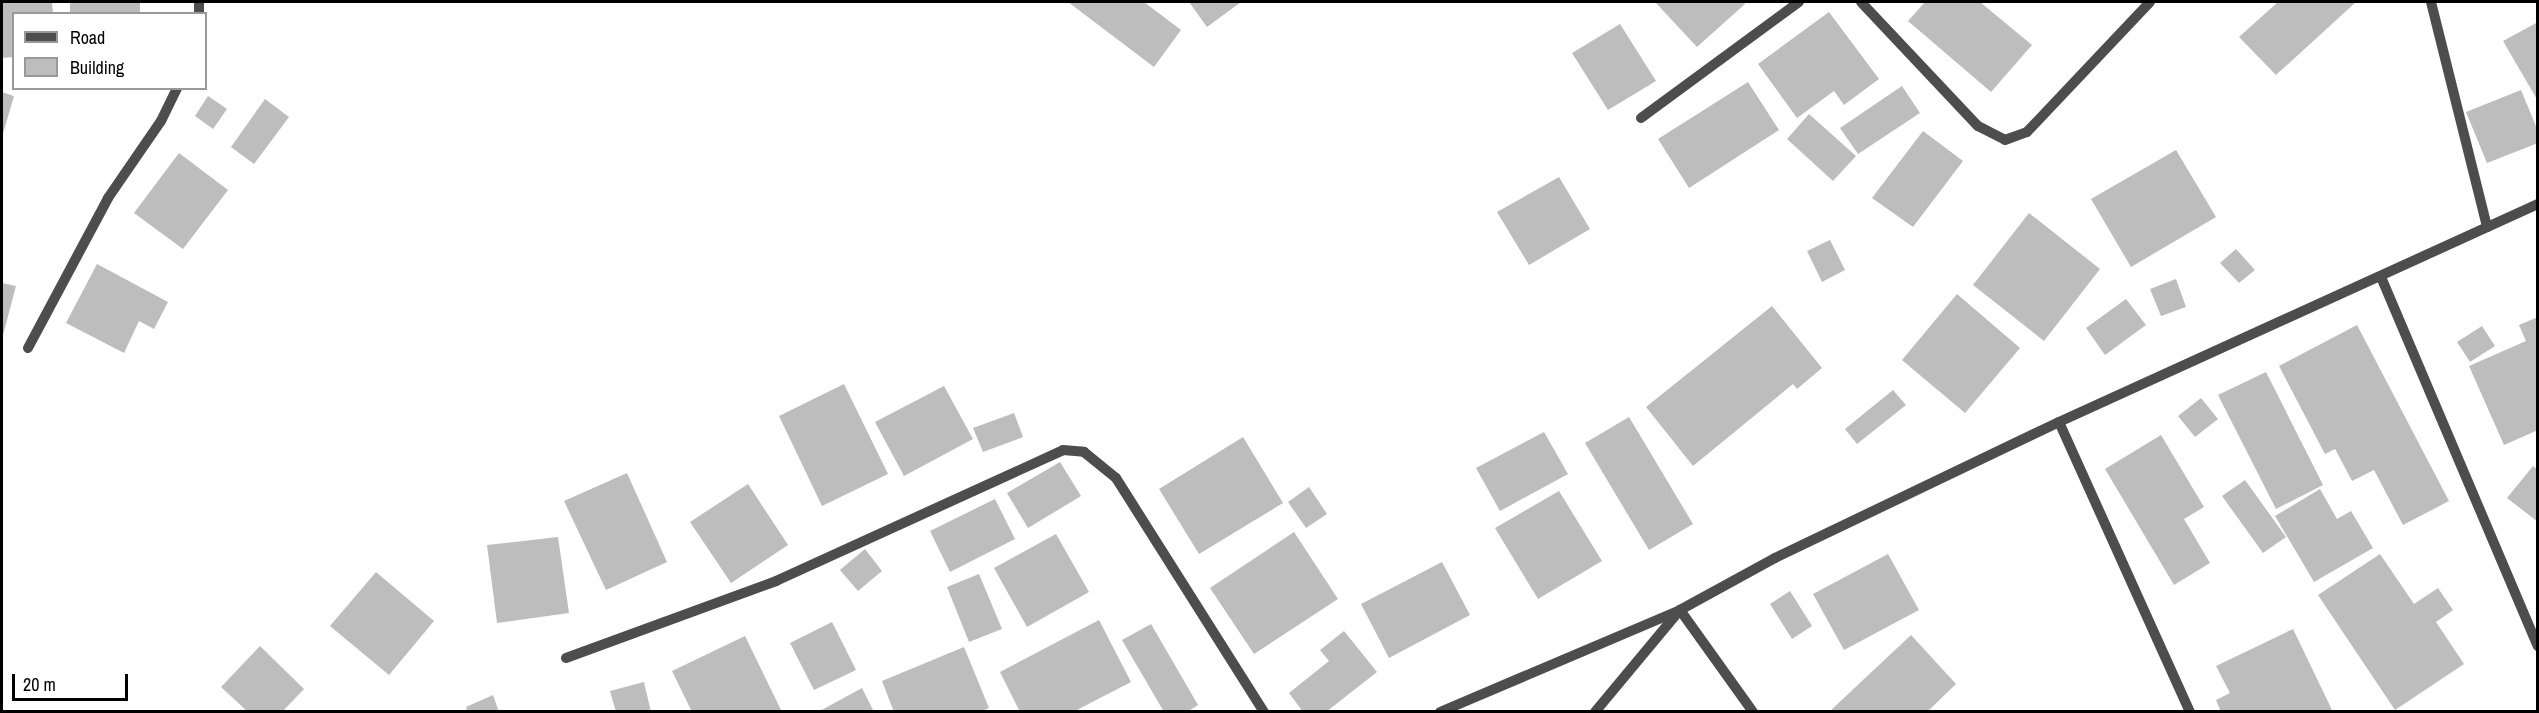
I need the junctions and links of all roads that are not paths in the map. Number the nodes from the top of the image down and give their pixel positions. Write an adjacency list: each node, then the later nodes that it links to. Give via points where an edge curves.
1 (1799, 2): 6 (street)
2 (1862, 2): 3 (street, via 1978,126 2005,140 2027,132)
3 (2150, 2)
4 (2431, 2): 8 (street)
5 (176, 90): 10 (street, via 161,121 108,198)
6 (1641, 118)
7 (2538, 204): 8 (street)
8 (2487, 227): 9 (street)
9 (2380, 277): 11 (street); 13 (street)
10 (28, 348)
11 (2059, 422): 12 (street, via 1775,558); 19 (street)
12 (1680, 610): 16 (street); 17 (street); 18 (street)
13 (2538, 646)
14 (566, 658): 15 (street, via 776,580 1063,450 1084,452 1116,478)
15 (1264, 711)
16 (1440, 711)
17 (1595, 711)
18 (1753, 711)
19 (2190, 711)

